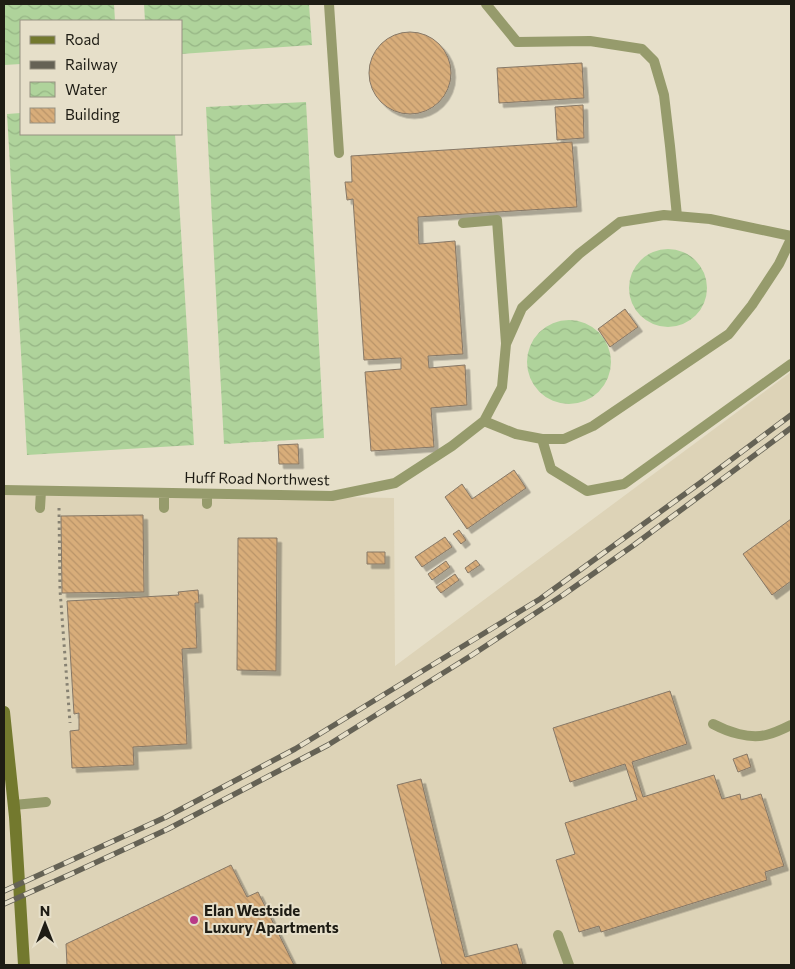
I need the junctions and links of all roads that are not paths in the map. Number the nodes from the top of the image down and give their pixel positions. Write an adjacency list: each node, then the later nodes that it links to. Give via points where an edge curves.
1 (328, 4): 3 (lane)
2 (486, 4): 4 (lane, via 517,42 590,41 642,49 654,61 664,95)
3 (339, 153)
4 (677, 216): 6 (lane, Huff Road Northwest, via 710,219); 7 (lane, Huff Road Northwest, via 620,222 579,254 522,308)
5 (463, 223): 7 (lane, via 497,220)
6 (791, 238): 10 (lane, via 779,264 729,334 593,426 564,439)
7 (506, 344): 9 (lane, Huff Road Northwest, via 502,387)
8 (791, 364): 10 (lane, via 624,484 587,491 551,469)
9 (484, 421): 10 (lane, via 516,434); 13 (lane, Huff Road Northwest, via 395,483 332,496 207,499)
10 (542, 439)
11 (4, 490): 12 (lane, Huff Road Northwest)
12 (41, 491): 13 (lane, Huff Road Northwest); 14 (lane)
13 (164, 493): 15 (lane)
14 (40, 508)
15 (164, 508)
16 (4, 712): 20 (main road)
17 (713, 724): 18 (lane, via 737,734 764,736)
18 (791, 725)
19 (46, 802): 20 (lane)
20 (14, 811): 22 (main road)
21 (558, 935): 23 (lane)
22 (24, 965)
23 (569, 965)

